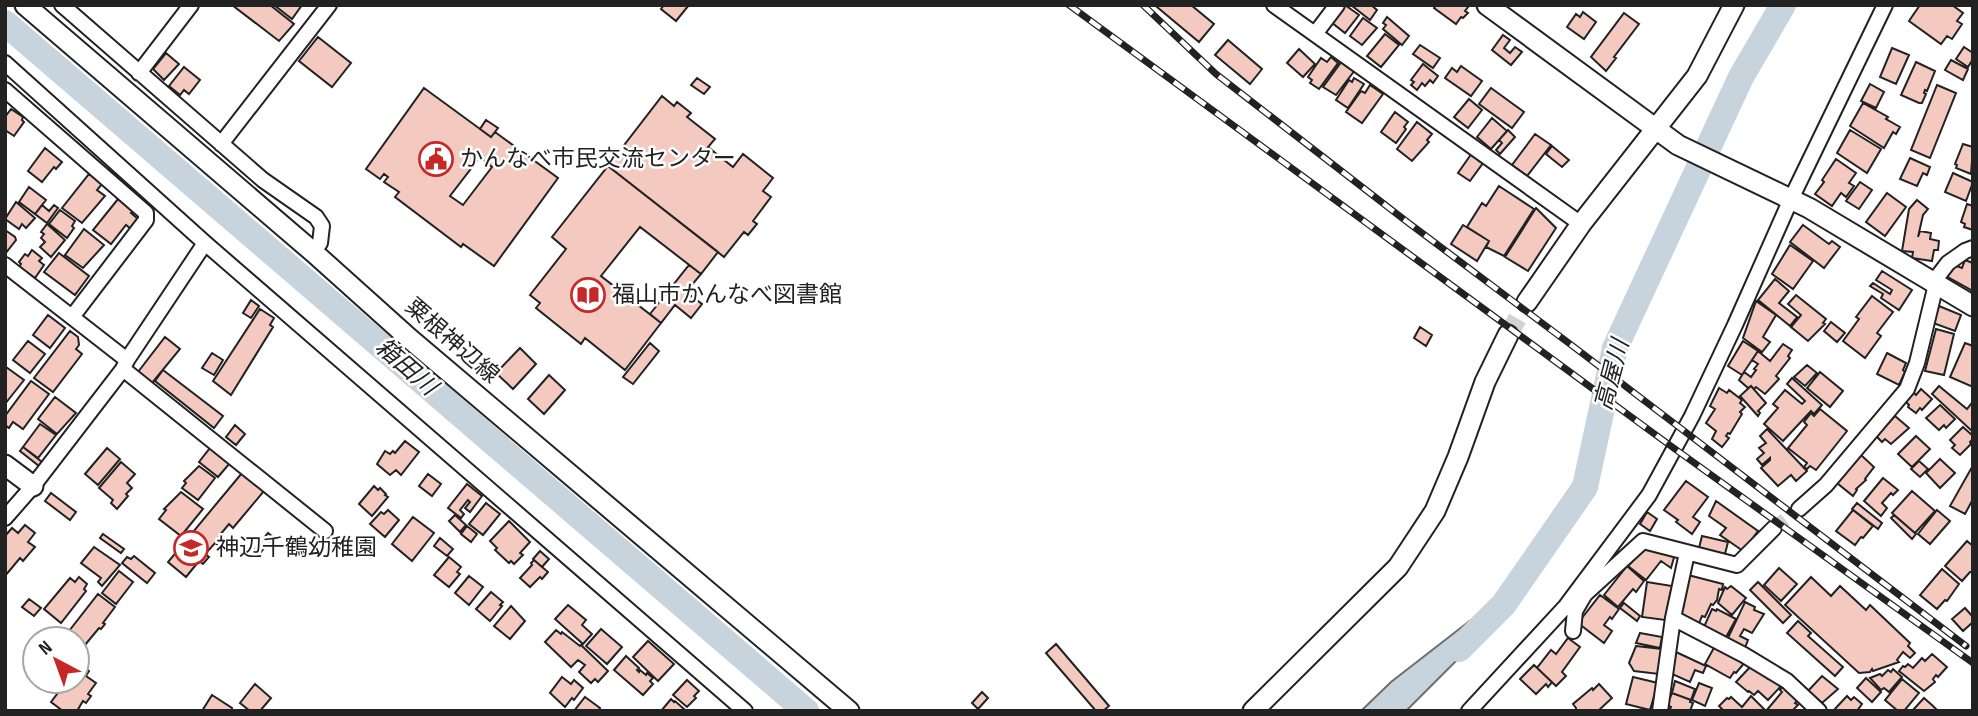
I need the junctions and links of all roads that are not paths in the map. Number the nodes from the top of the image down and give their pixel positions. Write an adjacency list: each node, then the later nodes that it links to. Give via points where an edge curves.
1 (25, 5): 20 (street, 粟根神辺線)
2 (61, 5): 12 (street)
3 (191, 5): 12 (street)
4 (330, 5): 15 (street)
5 (1274, 5): 10 (street)
6 (1337, 5): 10 (street)
7 (1488, 5): 14 (street)
8 (1734, 5): 14 (street, via 1697,76)
9 (1885, 5): 16 (street)
10 (1315, 34): 17 (street)
11 (5, 63): 18 (street)
12 (139, 73): 15 (street)
13 (5, 90): 25 (street, via 146,213 146,220)
14 (1656, 130): 16 (street); 17 (street)
15 (221, 144): 20 (street, via 316,217 322,226 320,243)
16 (1789, 198): 22 (street); 40 (street, via 1735,325 1649,495 1566,607)
17 (1581, 224): 23 (street)
18 (205, 243): 27 (street); 37 (street)
19 (1973, 248): 22 (street, via 1948,262)
20 (313, 252): 38 (street, 粟根神辺線)
21 (5, 265): 25 (street)
22 (1936, 285): 24 (street); 30 (street, via 1907,389 1826,485)
23 (1527, 302)
24 (1973, 306)
25 (72, 317): 27 (street)
26 (1508, 335): 39 (street, via 1435,511 1398,567)
27 (125, 365): 29 (street); 33 (street)
28 (5, 465): 29 (street)
29 (33, 486): 31 (street)
30 (1799, 509)
31 (5, 518)
32 (1774, 528): 34 (street, via 1737,565)
33 (325, 531)
34 (1687, 553): 35 (street); 36 (street, via 1643,541 1585,594 1575,611)
35 (1673, 618): 41 (street); 42 (street, via 1787,681)
36 (1573, 631)
37 (745, 711)
38 (849, 711)
39 (1253, 711)
40 (1469, 711)
41 (1661, 711)
42 (1819, 711)

